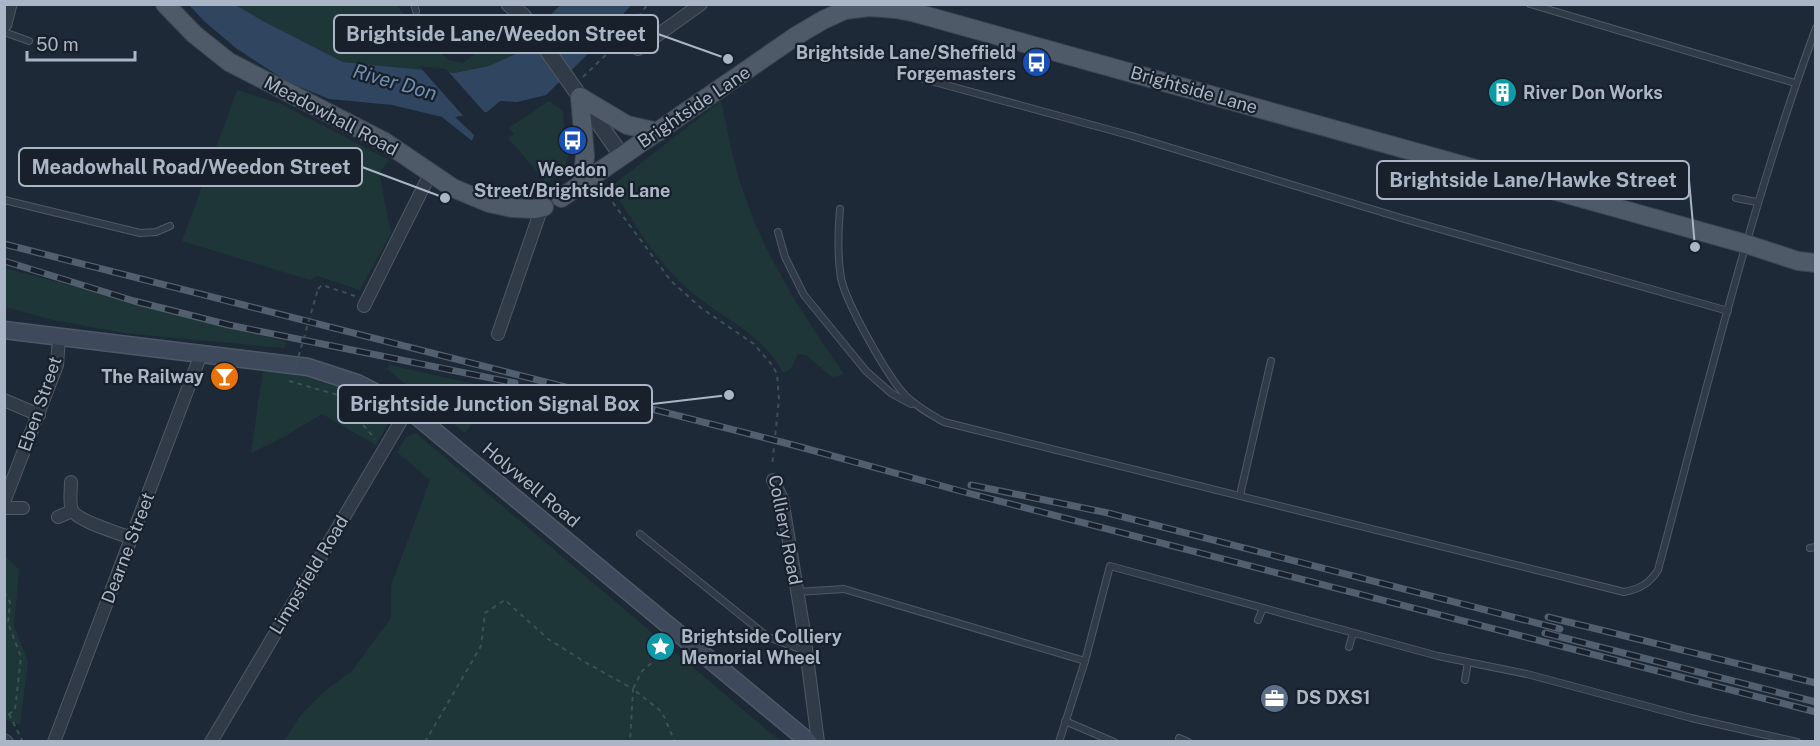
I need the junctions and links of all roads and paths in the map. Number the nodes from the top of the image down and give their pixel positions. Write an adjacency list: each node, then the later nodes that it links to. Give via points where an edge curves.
1 (9, 4): 7 (street)
2 (165, 4): 17 (main road, Meadowhall Road, via 229,62 385,142)
3 (509, 4): 14 (street, via 523,16)
4 (701, 4): 11 (street, via 638,49)
5 (1530, 4): 13 (lane)
6 (844, 7): 15 (main road, Brightside Lane); 27 (main road, Brightside Lane, via 916,13)
7 (4, 24)
8 (1815, 28): 13 (lane)
9 (4, 32): 10 (lane)
10 (29, 41)
11 (629, 44)
12 (913, 76): 31 (lane, via 1132,136)
13 (1795, 83): 22 (lane)
14 (576, 91): 15 (main road, via 627,125); 16 (street); 18 (main road)
15 (658, 132): 16 (main road, Brightside Lane)
16 (622, 156): 18 (main road)
17 (430, 174): 23 (main road, Meadowhall Road, via 489,203 524,210); 30 (street)
18 (588, 179): 19 (main road); 44 (path, Colliery Road, via 671,281 701,308 754,344 772,365 777,374 779,399)
19 (561, 198)
20 (1736, 198): 22 (lane)
21 (4, 200): 25 (lane, via 140,232 156,232)
22 (1757, 202): 27 (lane)
23 (543, 207): 33 (street)
24 (840, 209): 40 (lane, via 837,249 842,281 878,356 903,394)
25 (170, 226)
26 (778, 232): 40 (lane, via 793,277 811,303 881,386)
27 (1746, 244): 28 (main road, Brightside Lane); 31 (lane)
28 (1807, 262): 29 (main road, Brightside Lane)
29 (1815, 276)
30 (363, 302): 37 (path, bridge, via 322,285)
31 (1728, 311): 46 (lane, via 1658,570 1637,590 1624,592)
32 (4, 330): 34 (main road, Holywell Road)
33 (498, 334)
34 (59, 338): 35 (main road, Holywell Road); 42 (street, Eben Street, via 57,365)
35 (201, 354): 37 (main road, Holywell Road); 53 (street, Dearne Street)
36 (1271, 361): 46 (lane)
37 (296, 365): 41 (main road, Holywell Road, via 357,383)
38 (282, 379): 43 (path, via 338,395 372,433)
39 (4, 400): 42 (street)
40 (920, 408): 46 (lane, via 944,422)
41 (408, 409): 43 (street, Limpsfield Road); 61 (main road, Holywell Road)
42 (39, 415): 47 (street, Eben Street)
43 (383, 452): 74 (street, Limpsfield Road)
44 (773, 480): 55 (street, Colliery Road, via 782,499)
45 (71, 482): 50 (street)
46 (1240, 495)
47 (4, 502)
48 (4, 508): 49 (street)
49 (23, 508)
50 (72, 511): 51 (street); 53 (street)
51 (58, 517)
52 (640, 534): 63 (lane, via 768,638)
53 (131, 538): 73 (street, Dearne Street)
54 (4, 592): 69 (path, via 10,602 8,623 21,657 15,710)
55 (797, 592): 63 (street, Colliery Road); 64 (lane, via 844,589)
56 (1230, 600): 57 (lane); 58 (lane); 64 (lane, via 1110,566)
57 (1227, 608)
58 (1263, 608): 59 (lane); 60 (lane)
59 (1258, 620)
60 (1353, 633): 62 (lane); 65 (lane)
61 (683, 637): 67 (path, via 642,671); 78 (main road, Holywell Road)
62 (1349, 647)
63 (806, 651): 79 (street, Colliery Road)
64 (1085, 661): 70 (lane)
65 (1468, 662): 66 (lane); 83 (lane)
66 (1465, 680)
67 (633, 689): 75 (path, via 548,639 505,600 485,613 481,646); 76 (path); 77 (path, via 662,712)
68 (4, 712): 69 (path)
69 (9, 714): 72 (path)
70 (1065, 721): 80 (lane); 81 (lane)
71 (1179, 738): 82 (lane)
72 (23, 741)
73 (54, 741)
74 (211, 741)
75 (425, 741)
76 (630, 741)
77 (675, 741)
78 (809, 741)
79 (818, 741)
80 (1059, 741)
81 (1114, 741)
82 (1188, 741)
83 (1797, 741)

